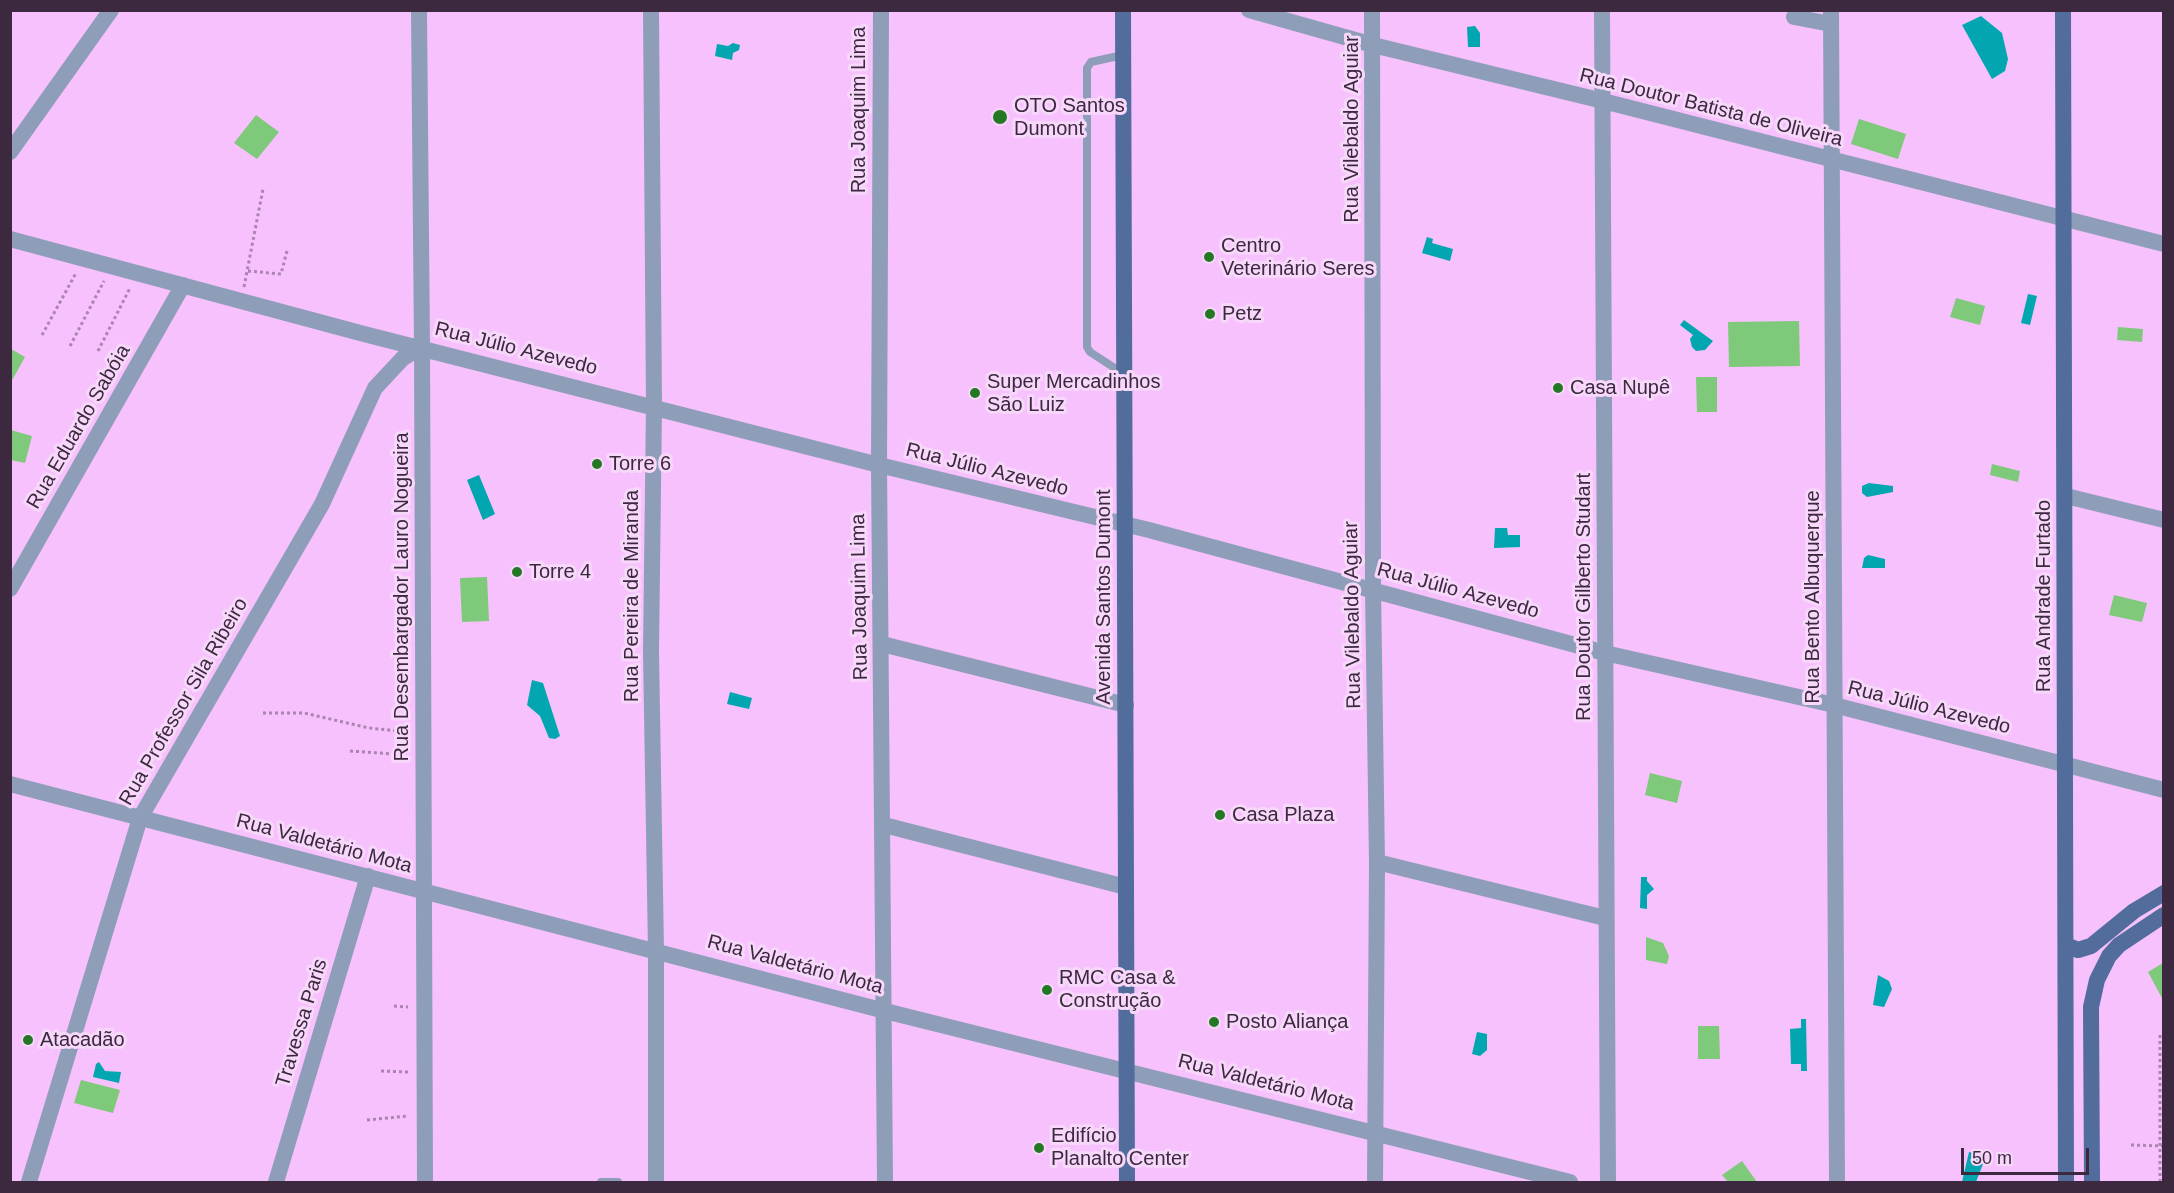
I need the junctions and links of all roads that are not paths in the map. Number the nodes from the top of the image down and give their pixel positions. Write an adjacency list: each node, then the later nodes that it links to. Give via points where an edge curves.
1 (111, 10): 15 (street)
2 (419, 10): 21 (street, Rua Desembargador Lauro Nogueira)
3 (651, 10): 23 (street, Rua Pereira de Miranda)
4 (880, 10): 24 (street, Rua Joaquim Lima)
5 (1123, 10): 13 (main road, Avenida Santos Dumont)
6 (1372, 10): 12 (street, Rua Vilebaldo Aguiar)
7 (1602, 10): 14 (street, Rua Doutor Gilberto Studart)
8 (2063, 10): 17 (main road, Rua Andrade Furtado)
9 (1259, 12): 12 (street, Rua Doutor Batista de Oliveira)
10 (1794, 17): 11 (street)
11 (1831, 17): 16 (street, Rua Bento Albuquerque)
12 (1373, 45): 14 (street, Rua Doutor Batista de Oliveira); 29 (street, Rua Vilebaldo Aguiar)
13 (1123, 55): 22 (main road, Avenida Santos Dumont); 22 (lane, via 1091,62 1087,68 1087,346 1090,352)
14 (1603, 101): 16 (street, Rua Doutor Batista de Oliveira); 31 (street, Rua Doutor Gilberto Studart)
15 (10, 152)
16 (1832, 160): 17 (street, Rua Doutor Batista de Oliveira); 33 (street, Rua Bento Albuquerque)
17 (2063, 219): 19 (street, Rua Doutor Batista de Oliveira); 25 (main road, Rua Andrade Furtado)
18 (10, 239): 20 (street, Rua Júlio Azevedo)
19 (2163, 244)
20 (183, 285): 21 (street, Rua Júlio Azevedo); 28 (street, Rua Eduardo Sabóia)
21 (422, 347): 23 (street, Rua Júlio Azevedo); 37 (street, Rua Professor Sila Ribeiro, via 403,358 375,388 322,504); 42 (street, Rua Desembargador Lauro Nogueira)
22 (1125, 374): 27 (main road, Avenida Santos Dumont)
23 (654, 405): 24 (street, Rua Júlio Azevedo); 49 (street, Rua Pereira de Miranda, via 651,652)
24 (879, 465): 27 (street, Rua Júlio Azevedo); 30 (street, Rua Joaquim Lima)
25 (2066, 496): 26 (street); 34 (main road, Rua Andrade Furtado)
26 (2163, 520)
27 (1126, 525): 29 (street, Rua Júlio Azevedo); 32 (main road, Avenida Santos Dumont)
28 (10, 589)
29 (1372, 589): 31 (street, Rua Júlio Azevedo); 39 (street, Rua Vilebaldo Aguiar)
30 (882, 644): 32 (street); 38 (street, Rua Joaquim Lima)
31 (1605, 653): 33 (street, Rua Júlio Azevedo); 47 (street, Rua Doutor Gilberto Studart)
32 (1125, 705): 41 (main road, Avenida Santos Dumont)
33 (1834, 705): 34 (street, Rua Júlio Azevedo); 64 (street, Rua Bento Albuquerque)
34 (2064, 764): 36 (street, Rua Júlio Azevedo); 48 (main road, Rua Andrade Furtado)
35 (10, 784): 37 (street, Rua Valdetário Mota)
36 (2163, 790)
37 (140, 818): 40 (street, Rua Valdetário Mota); 53 (street, Rua Professor Sila Ribeiro)
38 (884, 825): 41 (street); 50 (street, Rua Joaquim Lima)
39 (1377, 862): 47 (street); 52 (street, Rua Vilebaldo Aguiar)
40 (368, 876): 42 (street, Rua Valdetário Mota); 54 (street, Travessa Paris)
41 (1126, 887): 51 (main road, Avenida Santos Dumont)
42 (424, 892): 49 (street, Rua Valdetário Mota); 55 (street, Rua Desembargador Lauro Nogueira)
43 (2163, 893): 45 (main road)
44 (2163, 909): 45 (main road)
45 (2134, 911): 48 (main road, via 2091,946 2078,950)
46 (2163, 915): 66 (main road, via 2120,945 2109,956 2097,980 2091,1007)
47 (1605, 918): 63 (street, Rua Doutor Gilberto Studart)
48 (2066, 945): 65 (main road, Rua Andrade Furtado)
49 (656, 951): 50 (street, Rua Valdetário Mota); 58 (street, Rua Pereira de Miranda)
50 (885, 1011): 51 (street, Rua Valdetário Mota); 59 (street, Rua Joaquim Lima)
51 (1127, 1069): 52 (street, Rua Valdetário Mota); 60 (main road, Avenida Santos Dumont)
52 (1375, 1132): 61 (street, Rua Vilebaldo Aguiar); 62 (street, Rua Valdetário Mota)
53 (29, 1182)
54 (276, 1182)
55 (425, 1182)
56 (601, 1182): 57 (lane)
57 (618, 1182)
58 (656, 1182)
59 (885, 1182)
60 (1127, 1182)
61 (1375, 1182)
62 (1570, 1182)
63 (1608, 1182)
64 (1837, 1182)
65 (2066, 1182)
66 (2092, 1182)

